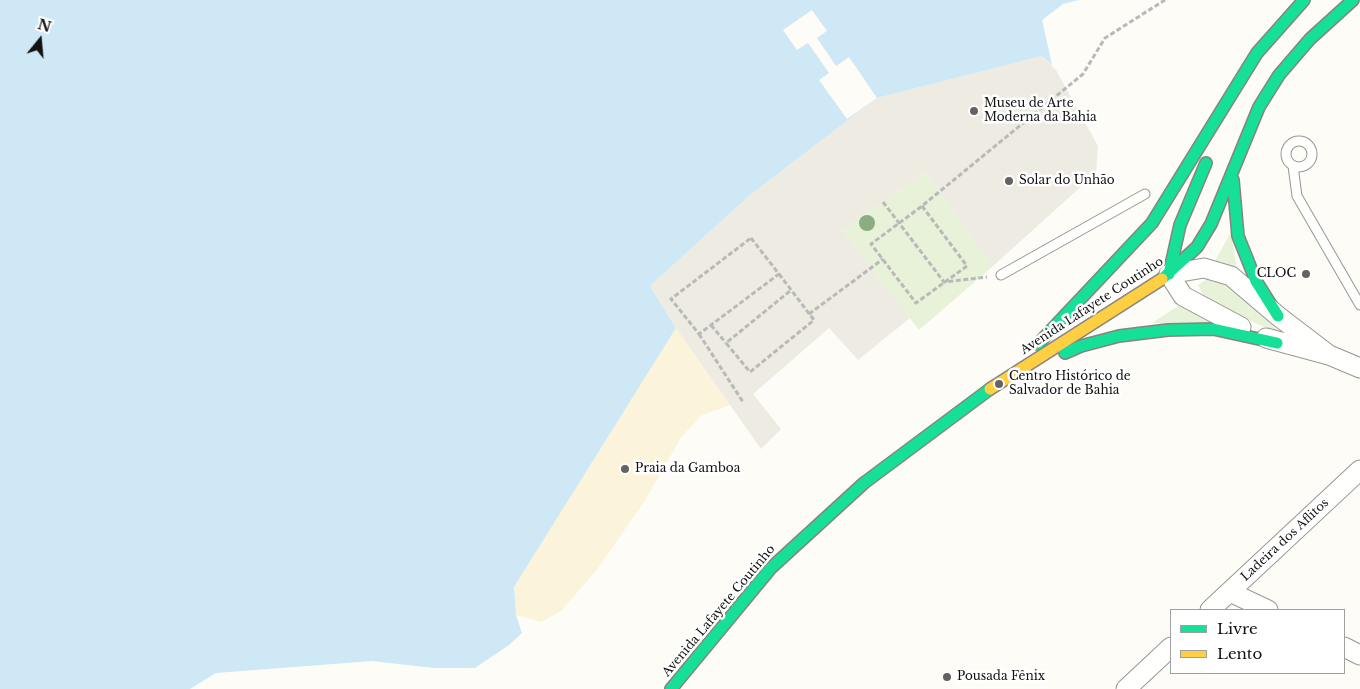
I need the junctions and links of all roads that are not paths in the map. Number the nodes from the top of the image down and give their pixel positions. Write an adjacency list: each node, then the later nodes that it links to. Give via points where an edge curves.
1 (1304, 0): 3 (main road, Avenida Lafayete Coutinho, via 1257,53)
2 (1353, 0): 5 (main road, Avenida Lafayete Coutinho, via 1310,39 1279,75 1244,139)
3 (1233, 92): 7 (main road, via 1180,225); 14 (main road, Avenida Lafayete Coutinho, via 1152,223)
4 (1293, 166): 9 (lane, via 1297,196)
5 (1233, 174): 7 (main road, Avenida Lafayete Coutinho, via 1212,224 1197,247); 10 (main road, via 1238,236 1256,281)
6 (1146, 194): 8 (lane)
7 (1169, 274): 10 (street, via 1204,268 1218,270 1242,284); 11 (street, via 1183,296 1229,322); 14 (main road, Avenida Lafayete Coutinho)
8 (1001, 275)
9 (1360, 305)
10 (1278, 316): 12 (street)
11 (1277, 343): 12 (street); 14 (main road, via 1213,329 1119,336 1081,346)
12 (1329, 355): 13 (street)
13 (1360, 368)
14 (1000, 382): 22 (main road, Avenida Lafayete Coutinho, via 864,483 802,538 771,568)
15 (1360, 470): 16 (street, Ladeira dos Aflitos)
16 (1230, 592): 17 (street, Ladeira dos Aflitos); 18 (street)
17 (1211, 609)
18 (1266, 609)
19 (1170, 648): 23 (street)
20 (1345, 648): 21 (street)
21 (1360, 655)
22 (671, 689)
23 (1126, 689)

